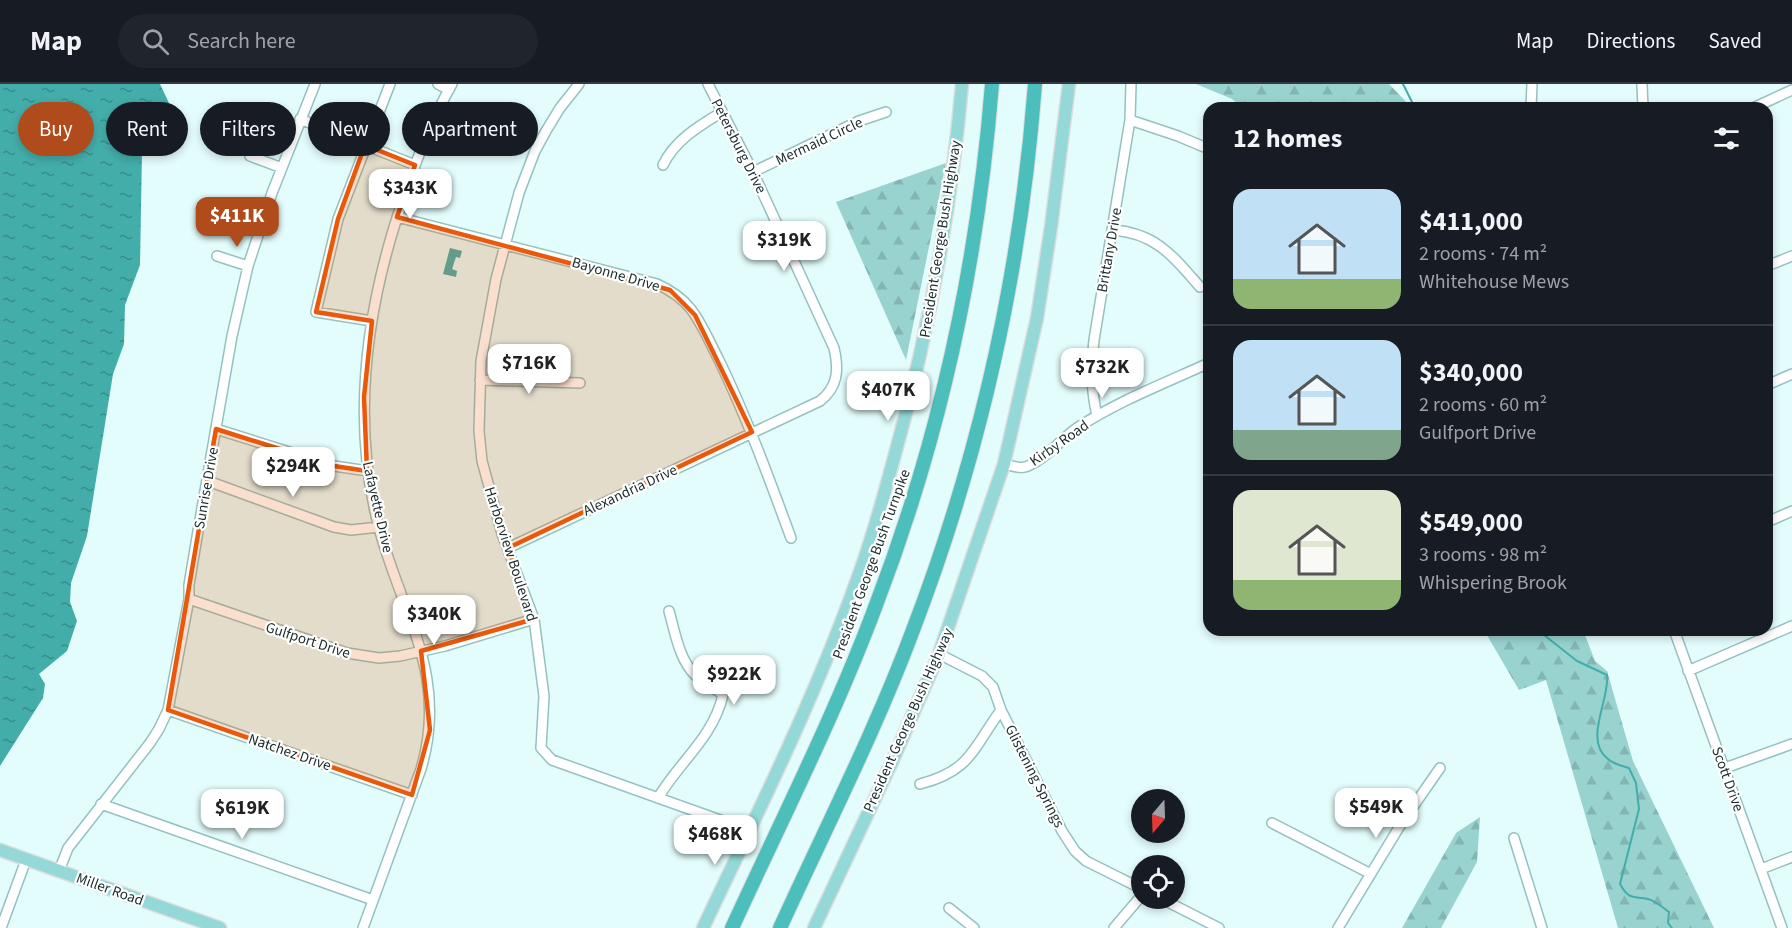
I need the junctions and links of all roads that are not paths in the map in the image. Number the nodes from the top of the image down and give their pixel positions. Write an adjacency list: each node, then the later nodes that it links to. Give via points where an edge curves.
1 (315, 84): 21 (street, Sunrise Drive)
2 (390, 84): 15 (street)
3 (438, 84): 13 (street)
4 (579, 84): 34 (street, Harborview Boulevard, via 560,108 536,151 519,193)
5 (708, 84): 19 (street, Petersburg Drive)
6 (962, 84): 77 (main road, President George Bush Highway, via 946,221 926,327 874,531 825,664)
7 (992, 84): 94 (highway, President George Bush Turnpike, via 966,283 942,395 914,497 852,667)
8 (1035, 84): 95 (highway, via 1024,196 1009,291 992,375 962,486 903,657)
9 (1069, 84): 49 (main road, President George Bush Highway, via 1037,318)
10 (1131, 84): 22 (street, Brittany Drive)
11 (1532, 84): 16 (street)
12 (1642, 84): 17 (street)
13 (450, 87): 28 (street, Lafayette Drive)
14 (1792, 90): 18 (street)
15 (383, 102)
16 (1531, 102)
17 (1643, 102)
18 (1766, 102)
19 (722, 112): 29 (street, via 685,137); 31 (street, Petersburg Drive)
20 (886, 112): 31 (street, Mermaid Circle)
21 (300, 119): 23 (street); 30 (street, Sunrise Drive)
22 (1130, 120): 24 (street); 33 (street, Brittany Drive)
23 (308, 122)
24 (1203, 147)
25 (390, 155): 28 (street)
26 (250, 156): 30 (street)
27 (361, 156): 40 (street, via 335,229 316,312)
28 (415, 165): 32 (street, Lafayette Drive)
29 (663, 165)
30 (282, 168): 38 (street, Sunrise Drive)
31 (753, 172): 48 (street, Petersburg Drive, via 834,348 837,372 830,393 820,401)
32 (397, 217): 34 (street, Bayonne Drive); 40 (street, Lafayette Drive)
33 (1113, 230): 39 (street, via 1137,234 1160,245); 46 (street, Brittany Drive, via 1091,373)
34 (506, 246): 43 (street, Harborview Boulevard, via 489,311); 48 (street, Bayonne Drive, via 608,270 670,290 695,315)
35 (217, 256): 38 (street)
36 (1792, 256): 37 (street)
37 (1773, 264)
38 (248, 266): 47 (street, Sunrise Drive)
39 (1200, 287)
40 (372, 321): 50 (street, Lafayette Drive, via 364,397)
41 (1203, 366): 46 (street, Kirby Road)
42 (1792, 374): 44 (street)
43 (480, 380): 45 (street); 56 (street, Harborview Boulevard, via 478,431 482,461)
44 (1773, 382)
45 (580, 383)
46 (1097, 416): 49 (street, Kirby Road, via 1028,467)
47 (216, 429): 50 (street, via 334,466); 51 (street, Sunrise Drive)
48 (752, 432): 55 (street, Bayonne Drive); 56 (street, Alexandria Drive)
49 (1004, 464): 65 (main road, President George Bush Highway)
50 (368, 471): 54 (street, Lafayette Drive)
51 (208, 481): 54 (street, via 334,527); 57 (street, Sunrise Drive)
52 (1792, 511): 53 (street)
53 (1773, 519)
54 (379, 527): 64 (street, Lafayette Drive)
55 (791, 538)
56 (508, 548): 59 (street, Harborview Boulevard)
57 (189, 599): 64 (street, Gulfport Drive, via 355,655 379,658); 67 (street, Sunrise Drive)
58 (669, 611): 74 (street, via 688,666 701,681 723,695 706,737)
59 (534, 619): 64 (street, Gulfport Drive); 74 (street, Harborview Boulevard, via 544,686 544,754)
60 (1792, 626): 61 (street)
61 (1773, 634)
62 (1676, 636): 66 (street, Scott Drive)
63 (1769, 636): 66 (street)
64 (421, 651): 73 (street, Lafayette Drive, via 430,730)
65 (939, 654): 68 (street, Glistening Springs, via 982,676 993,687); 96 (main road, President George Bush Highway)
66 (1688, 671): 71 (street, Scott Drive)
67 (168, 710): 73 (street, Natchez Drive); 75 (street, Sunrise Drive, via 150,743)
68 (1001, 710): 72 (street, via 970,758 941,778); 85 (street, Glistening Springs, via 1075,850 1086,861)
69 (1792, 744): 71 (street)
70 (1440, 768): 84 (street)
71 (1725, 768): 82 (street, Scott Drive)
72 (920, 784)
73 (412, 795): 86 (street, Lafayette Drive)
74 (658, 798): 77 (street, Harborview Boulevard)
75 (101, 804): 83 (street, Sunrise Drive, via 68,848); 86 (street)
76 (1272, 823): 84 (street)
77 (748, 830): 93 (main road, President George Bush Highway)
78 (1514, 838): 101 (street)
79 (0, 850): 81 (main road, Miller Road)
80 (1792, 857): 82 (street)
81 (26, 860): 83 (main road, Miller Road); 90 (street)
82 (1761, 869): 102 (street, Scott Drive)
83 (59, 871): 91 (main road, Miller Road)
84 (1371, 874): 100 (street)
85 (1131, 884)
86 (373, 900): 92 (street, Lafayette Drive)
87 (949, 908): 97 (street)
88 (1131, 908): 98 (street)
89 (1182, 909): 99 (street)
90 (1, 928)
91 (220, 928)
92 (363, 928)
93 (703, 928)
94 (732, 928)
95 (780, 928)
96 (814, 928)
97 (974, 928)
98 (1113, 928)
99 (1219, 928)
100 (1338, 928)
101 (1542, 928)
102 (1782, 928)

